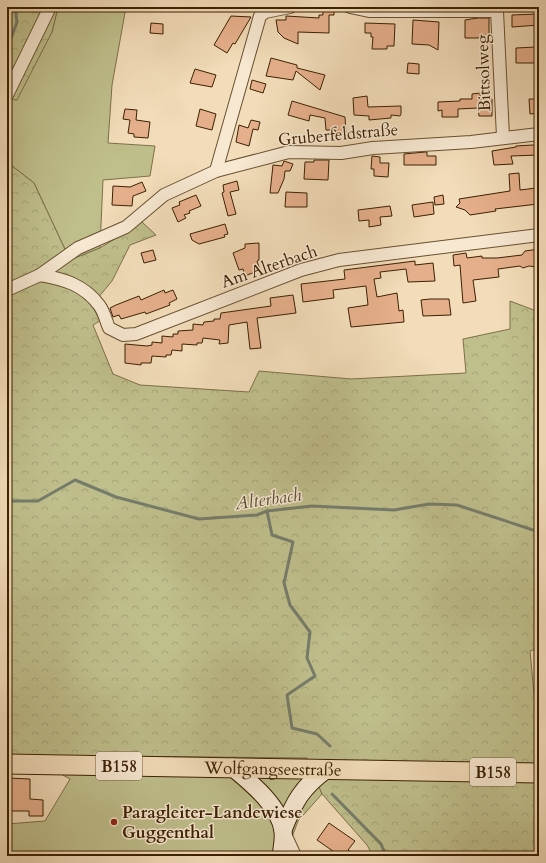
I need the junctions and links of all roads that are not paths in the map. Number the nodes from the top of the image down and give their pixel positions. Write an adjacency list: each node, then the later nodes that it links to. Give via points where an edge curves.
1 (50, 7): 4 (street)
2 (290, 7): 7 (street, via 265,12 260,16)
3 (350, 7): 6 (street, Bittsolweg, via 369,11 497,11)
4 (7, 95)
5 (539, 134): 6 (street, Gruberfeldstraße)
6 (503, 137): 7 (street, Gruberfeldstraße, via 341,153 289,152)
7 (216, 171): 9 (street, Gruberfeldstraße, via 164,195 126,227 78,248)
8 (539, 235): 9 (street, Am Alterbach, via 331,262 301,270 136,334 123,335 109,328 100,305 80,287 67,280)
9 (40, 275): 10 (street, Gruberfeldstraße)
10 (7, 290)
11 (7, 764): 12 (main road, Wolfgangseestraße / B158)
12 (232, 767): 13 (main road, Wolfgangseestraße / B158); 15 (main road, via 268,800)
13 (327, 769): 14 (main road, Wolfgangseestraße / B158); 15 (main road, via 310,780 298,798)
14 (539, 773)
15 (283, 830): 16 (main road); 17 (street)
16 (281, 856)
17 (295, 856)

